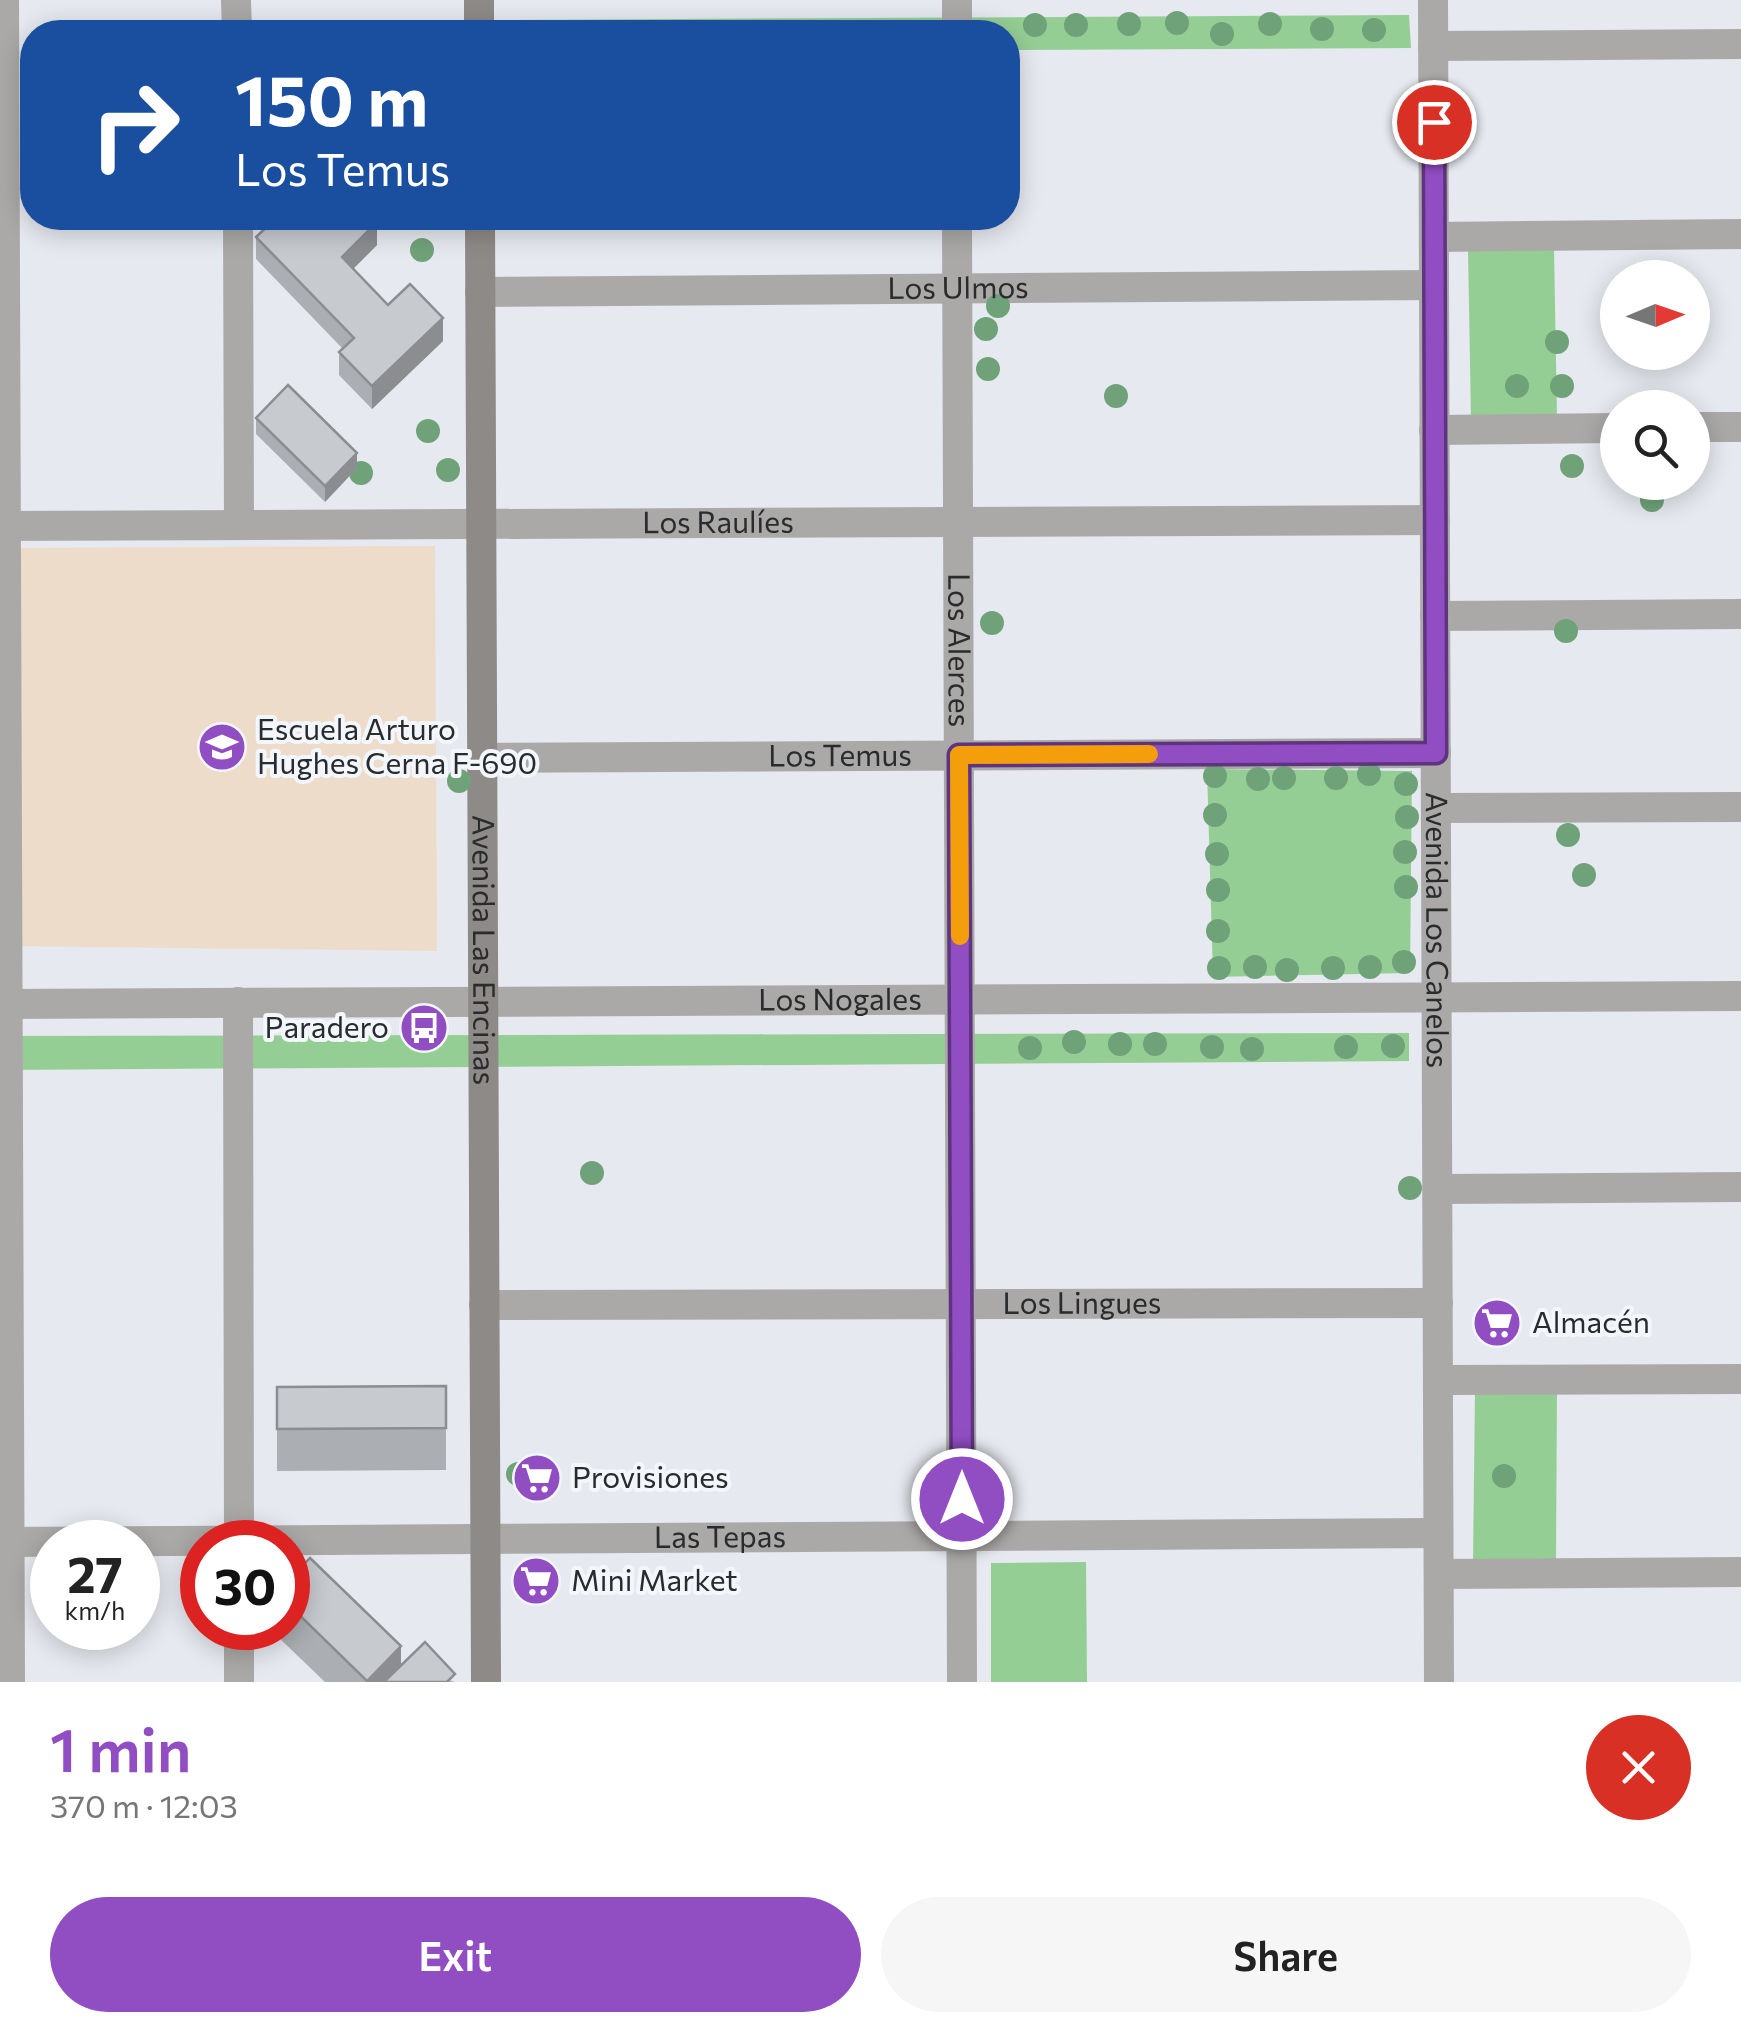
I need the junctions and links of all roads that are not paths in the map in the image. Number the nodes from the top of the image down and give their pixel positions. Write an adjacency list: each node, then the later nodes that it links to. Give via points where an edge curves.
1 (4, 0): 21 (street)
2 (1433, 0): 4 (street, Avenida Los Canelos)
3 (1741, 44): 4 (street)
4 (1433, 46): 9 (street, Avenida Los Canelos)
5 (238, 230): 20 (street)
6 (480, 230): 12 (street, Avenida Las Encinas)
7 (957, 230): 11 (street, Los Alerces)
8 (1741, 234): 9 (street)
9 (1434, 237): 10 (street, Avenida Los Canelos)
10 (1434, 285): 11 (street, Los Ulmos); 16 (street, Avenida Los Canelos)
11 (958, 289): 12 (street, Los Ulmos); 18 (street, Los Alerces)
12 (480, 292): 19 (street, Avenida Las Encinas)
13 (1710, 427): 14 (street)
14 (1741, 427)
15 (1600, 428): 16 (street)
16 (1434, 430): 17 (street, Avenida Los Canelos)
17 (1435, 520): 18 (street, Los Raulíes); 23 (street, Avenida Los Canelos)
18 (958, 522): 19 (street, Los Raulíes); 25 (street, Los Alerces)
19 (481, 524): 20 (street, Los Raulíes); 26 (street, Avenida Las Encinas)
20 (239, 525): 21 (street, Los Raulíes)
21 (3, 526): 34 (street)
22 (1741, 614): 23 (street)
23 (1436, 616): 24 (street, Avenida Los Canelos)
24 (1436, 753): 25 (street, Los Temus); 28 (street, Avenida Los Canelos)
25 (959, 755): 26 (street, Los Temus); 31 (street, Los Alerces)
26 (482, 758): 33 (street, Avenida Las Encinas)
27 (1741, 807): 28 (street)
28 (1436, 808): 30 (street, Avenida Los Canelos)
29 (1741, 996): 30 (street, Los Nogales)
30 (1436, 998): 31 (street, Los Nogales); 36 (street, Avenida Los Canelos)
31 (960, 1000): 33 (street, Los Nogales); 37 (street, Los Alerces)
32 (238, 1002): 33 (street, Los Nogales); 34 (street, Los Nogales); 42 (street)
33 (483, 1002): 39 (street, Avenida Las Encinas)
34 (4, 1004): 47 (street)
35 (1741, 1187): 36 (street)
36 (1438, 1188): 38 (street, Avenida Los Canelos)
37 (961, 1304): 38 (street, Los Lingues); 39 (street, Los Lingues); 44 (street, Los Alerces)
38 (1438, 1304): 41 (street, Avenida Los Canelos)
39 (484, 1306): 45 (street, Avenida Las Encinas)
40 (1741, 1379): 41 (street)
41 (1438, 1380): 43 (street, Avenida Los Canelos)
42 (239, 1520)
43 (1438, 1533): 44 (street, Las Tepas); 50 (street, Avenida Los Canelos)
44 (962, 1538): 45 (street, Las Tepas); 55 (street, Los Alerces)
45 (486, 1540): 46 (street, Las Tepas); 54 (street, Avenida Las Encinas)
46 (310, 1541)
47 (5, 1542): 48 (street, Las Tepas); 52 (street)
48 (180, 1542)
49 (1741, 1572): 50 (street)
50 (1439, 1574): 56 (street, Avenida Los Canelos)
51 (239, 1650): 53 (street)
52 (10, 1682)
53 (240, 1682)
54 (486, 1682)
55 (962, 1682)
56 (1439, 1682)

